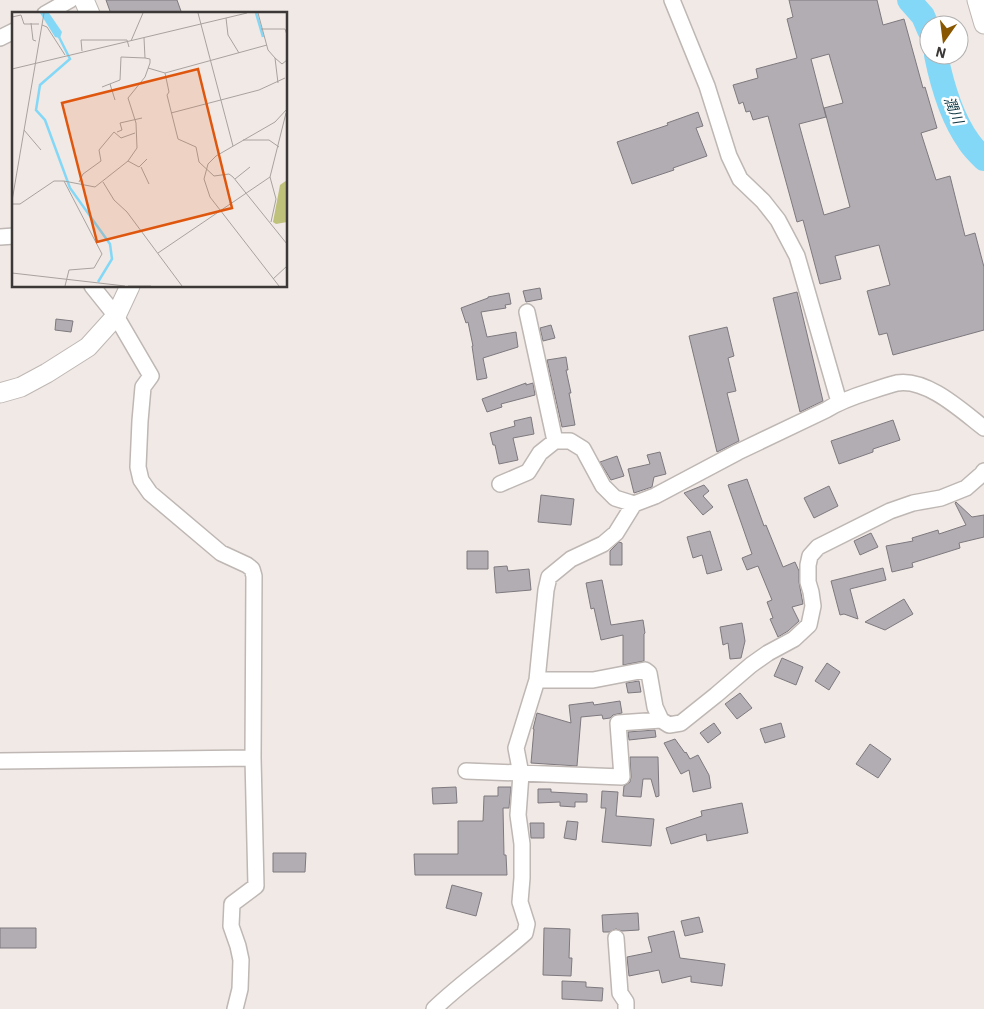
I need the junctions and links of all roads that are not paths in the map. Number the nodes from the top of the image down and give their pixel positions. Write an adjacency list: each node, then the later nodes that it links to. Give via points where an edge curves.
1 (70, 0): 5 (street)
2 (84, 0): 6 (street)
3 (672, 0): 15 (street, via 708,86 729,156 740,179 778,220 798,256)
4 (977, 0): 7 (street)
5 (49, 12)
6 (89, 12)
7 (984, 24)
8 (12, 32): 9 (street)
9 (0, 38)
10 (94, 288): 13 (street)
11 (129, 288): 13 (street)
12 (527, 312): 17 (street)
13 (116, 316): 14 (street, via 88,347 21,387); 23 (street, via 151,376 143,387 138,467 141,480 150,493 221,554 252,569)
14 (0, 393)
15 (839, 402): 16 (street, via 899,383 914,383 940,395); 20 (street)
16 (984, 428)
17 (555, 441): 19 (street, via 540,453 528,472); 20 (street, via 570,441 583,449 603,486 615,498)
18 (984, 471): 22 (street, via 966,488 941,498 890,510 818,547 810,556 808,565 813,606 809,625 794,639 751,665 680,722 669,725)
19 (500, 484)
20 (634, 504): 21 (street, via 616,533 602,544 571,559 550,577)
21 (537, 680): 22 (street, via 593,680 645,670 649,673); 26 (street, via 516,748)
22 (661, 720): 26 (street, via 618,724 622,777)
23 (253, 758): 24 (street); 28 (street, via 256,886 232,904 230,926 241,960 240,989)
24 (0, 761)
25 (466, 771): 26 (street)
26 (521, 774): 29 (street, via 518,815 522,844 520,902 527,924 525,933)
27 (616, 938): 30 (street, via 620,993)
28 (235, 1009)
29 (434, 1009)
30 (626, 1009)

